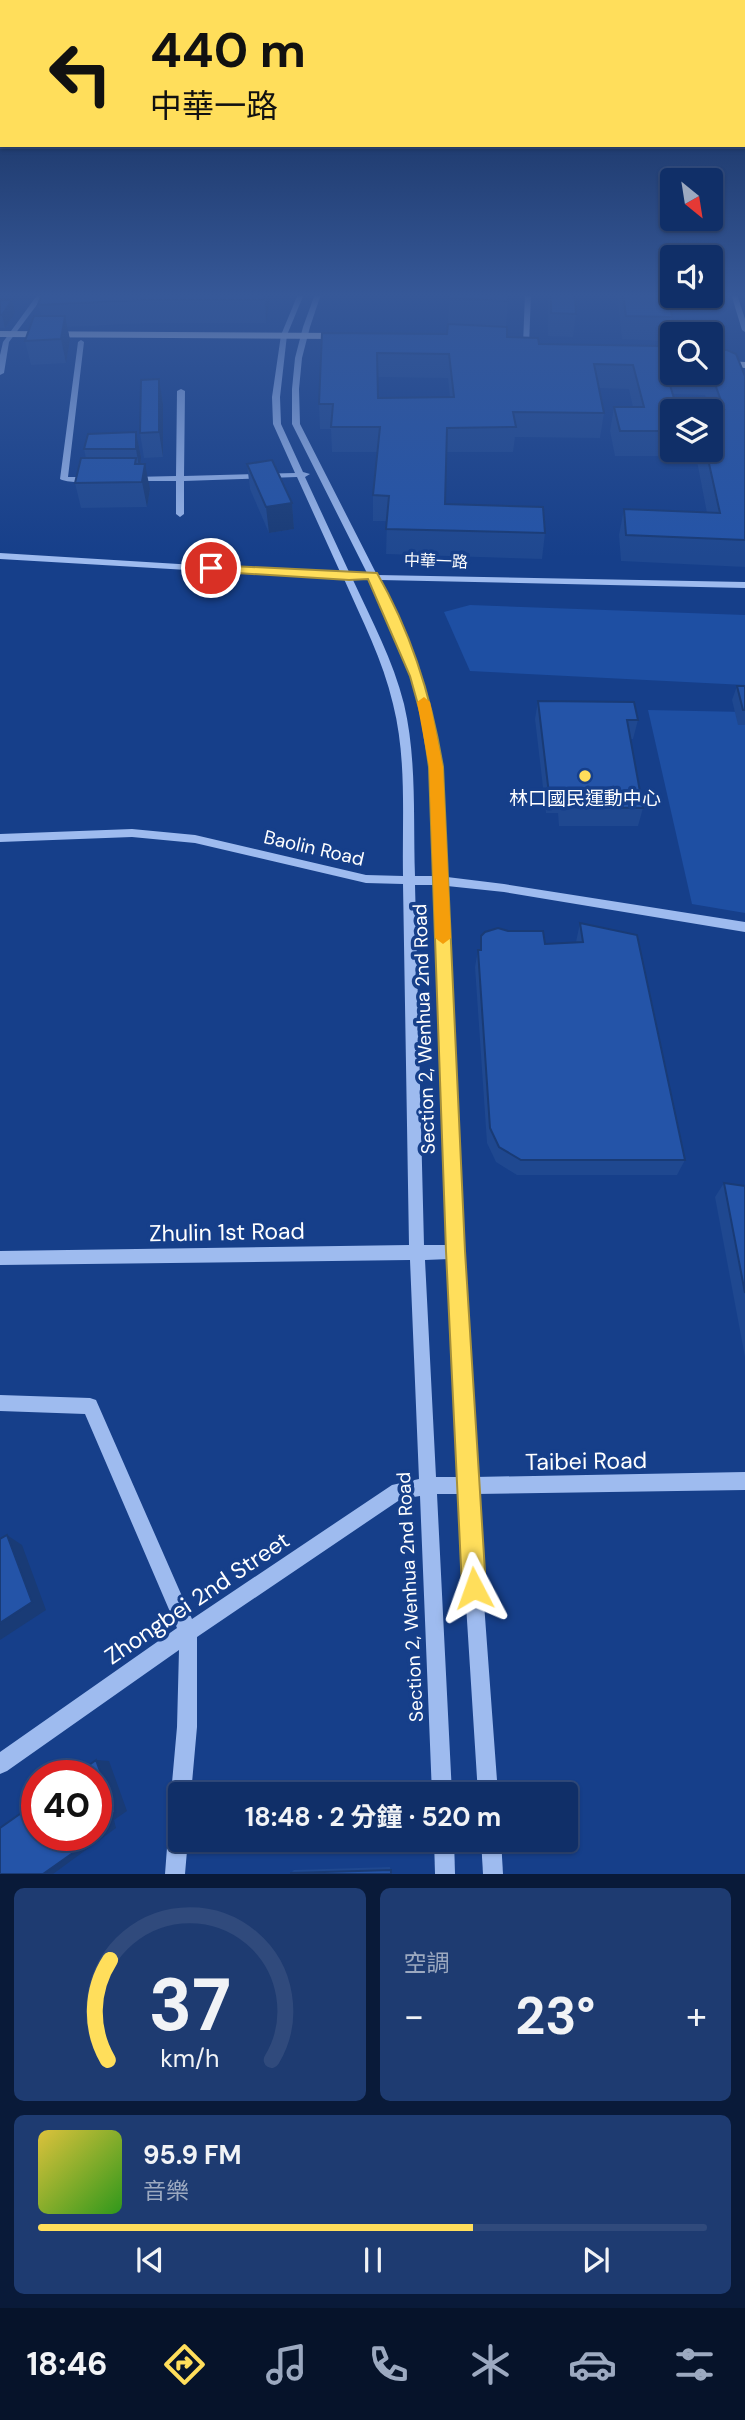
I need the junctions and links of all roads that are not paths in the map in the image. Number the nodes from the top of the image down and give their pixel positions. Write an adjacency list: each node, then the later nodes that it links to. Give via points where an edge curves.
1 (76, 381): 8 (street, via 64,480)
2 (278, 381): 6 (street, Section 2, Wenhua 2nd Road, via 277,424)
3 (296, 381): 5 (street, Section 2, Wenhua 2nd Road, via 296,424)
4 (181, 391): 7 (street)
5 (319, 472): 6 (street); 12 (street, Section 2, Wenhua 2nd Road)
6 (300, 475): 7 (street); 13 (street, Section 2, Wenhua 2nd Road)
7 (182, 478): 9 (street); 10 (street)
8 (103, 479)
9 (116, 479)
10 (180, 514)
11 (0, 556): 13 (street, 中華一路)
12 (373, 575): 13 (street, 中華一路); 14 (street, 中華一路); 17 (street, Section 2, Wenhua 2nd Road, via 416,676 428,719 436,767)
13 (349, 577): 16 (street, Section 2, Wenhua 2nd Road, via 386,662 399,706 406,752)
14 (745, 585)
15 (0, 838): 16 (street, Baolin Road, via 132,833 183,838 366,879)
16 (410, 879): 17 (street, Baolin Road); 20 (street, Section 2, Wenhua 2nd Road)
17 (441, 881): 18 (street, Baolin Road); 19 (street, Section 2, Wenhua 2nd Road)
18 (745, 927)
19 (456, 1251): 20 (street, Zhulin 1st Road); 25 (street, Section 2, Wenhua 2nd Road)
20 (417, 1252): 21 (street, Zhulin 1st Road); 24 (street, Section 2, Wenhua 2nd Road)
21 (0, 1258)
22 (0, 1403): 26 (street, via 90,1406)
23 (745, 1481): 25 (street, Taibei Road)
24 (427, 1486): 25 (street, Taibei Road); 26 (street, Zhongbei 2nd Street, via 398,1492); 29 (street, Section 2, Wenhua 2nd Road)
25 (467, 1486): 30 (street, Section 2, Wenhua 2nd Road)
26 (188, 1632): 27 (street, Zhongbei 2nd Street); 28 (street)
27 (0, 1764)
28 (182, 1782)
29 (441, 1782)
30 (487, 1782)
31 (177, 1852): 34 (street)
32 (444, 1852): 35 (street)
33 (492, 1852): 36 (street)
34 (175, 1874)
35 (445, 1874)
36 (493, 1874)

